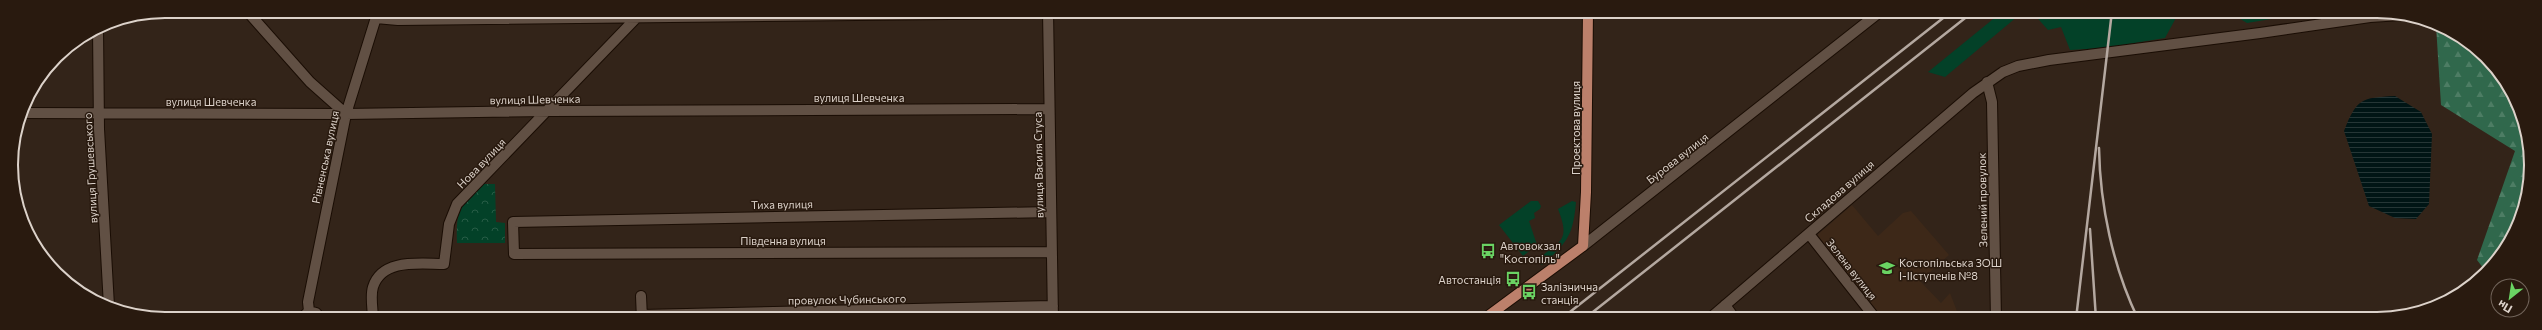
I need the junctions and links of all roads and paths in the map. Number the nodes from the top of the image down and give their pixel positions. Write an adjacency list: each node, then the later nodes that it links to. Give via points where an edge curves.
1 (253, 18): 16 (street, via 310,82)
2 (376, 18): 16 (street, Рівненська вулиця)
3 (391, 18): 4 (street)
4 (479, 18)
5 (637, 18): 13 (street, Нова вулиця)
6 (1048, 18): 12 (street, вулиця Василя Стуса)
7 (1588, 18): 19 (main road, Проектова вулиця)
8 (1872, 18): 19 (street, Бурова вулиця)
9 (2364, 18): 11 (street, Складова вулиця, via 2260,34 2049,60 2018,66)
10 (98, 34): 14 (street, вулиця Грушевського)
11 (1987, 82): 18 (street, Складова вулиця, via 1917,138); 36 (street, Зелений провулок, via 1992,102)
12 (1049, 109): 13 (street, вулиця Шевченка); 17 (street, вулиця Василя Стуса)
13 (549, 110): 16 (street, вулиця Шевченка); 28 (street, Нова вулиця, via 457,204 449,224 444,264 395,265 380,274 372,288)
14 (99, 112): 15 (street, вулиця Шевченка); 16 (street, вулиця Шевченка); 23 (street, вулиця Грушевського)
15 (28, 113)
16 (346, 114): 26 (street, Рівненська вулиця, via 308,302)
17 (1051, 212): 20 (street, вулиця Василя Стуса); 21 (street, Тиха вулиця, via 513,222)
18 (1809, 234): 24 (street, Складова вулиця); 35 (street, Зелена вулиця)
19 (1583, 246): 32 (main road, Бурова вулиця)
20 (1052, 252): 21 (street, Південна вулиця); 25 (street, вулиця Василя Стуса)
21 (514, 254)
22 (641, 296): 29 (street)
23 (109, 301)
24 (1725, 305): 33 (street, Складова вулиця); 34 (street)
25 (1053, 306): 30 (street, провулок Чубинського); 31 (street, вулиця Василя Стуса)
26 (309, 311): 27 (street)
27 (312, 312)
28 (373, 312)
29 (642, 312)
30 (829, 312)
31 (1053, 312)
32 (1493, 312)
33 (1717, 312)
34 (1730, 312)
35 (1870, 312)
36 (1996, 312)

